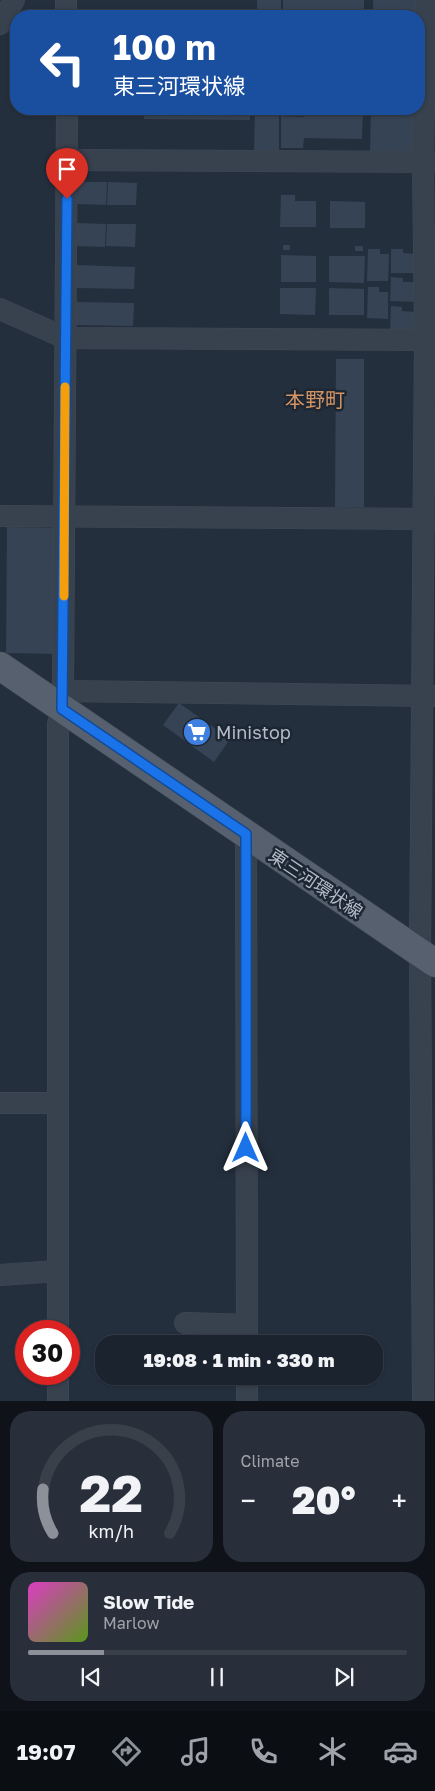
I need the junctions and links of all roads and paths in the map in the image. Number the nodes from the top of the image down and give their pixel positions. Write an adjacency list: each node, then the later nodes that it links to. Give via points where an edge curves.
1 (14, 0): 3 (street)
2 (426, 0): 6 (street)
3 (0, 24)
4 (67, 115): 5 (street)
5 (67, 160): 6 (street); 8 (street)
6 (429, 162): 9 (street)
7 (0, 309): 8 (street)
8 (65, 338): 9 (street); 11 (street)
9 (430, 340): 12 (street)
10 (0, 516): 11 (street)
11 (65, 517): 12 (street); 15 (street)
12 (429, 519): 14 (street)
13 (0, 666): 15 (main road, 東三河環状線)
14 (429, 695): 15 (street); 17 (street)
15 (63, 700): 16 (main road, 東三河環状線); 19 (street, via 58,724)
16 (246, 834): 17 (main road, 東三河環状線); 24 (street)
17 (427, 958): 29 (street)
18 (0, 1103): 19 (street)
19 (58, 1103): 20 (street)
20 (58, 1271): 21 (street); 22 (street)
21 (0, 1275)
22 (58, 1320)
23 (185, 1323): 24 (street)
24 (247, 1334)
25 (58, 1385): 27 (street)
26 (247, 1385): 28 (street)
27 (58, 1401)
28 (247, 1401)
29 (423, 1401)

